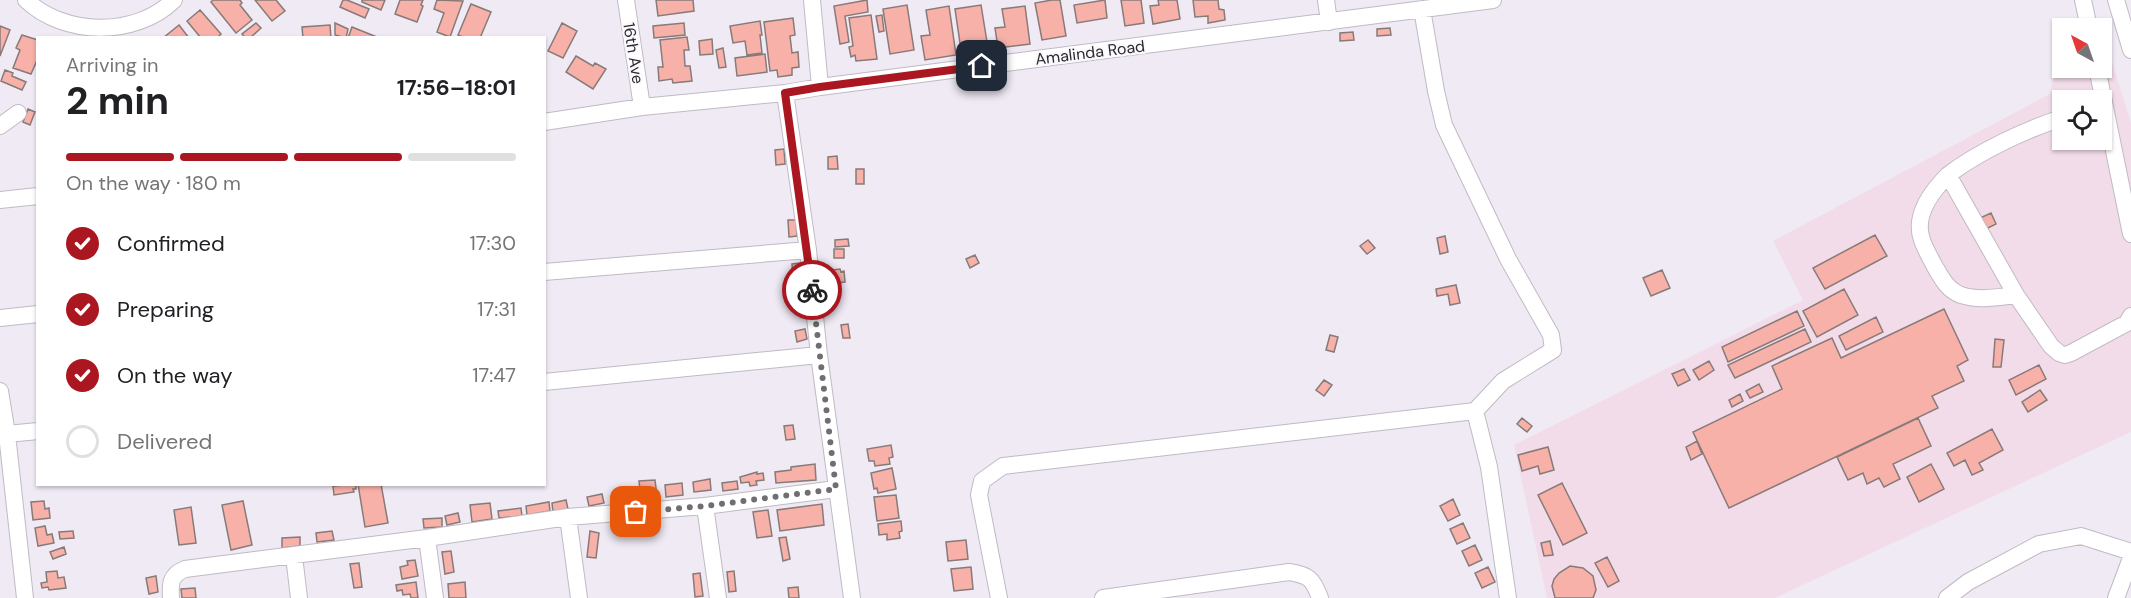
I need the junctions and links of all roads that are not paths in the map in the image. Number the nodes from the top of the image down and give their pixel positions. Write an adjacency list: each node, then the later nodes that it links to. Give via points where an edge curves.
1 (26, 0): 2 (street, via 59,21 88,28 117,27 146,18)
2 (174, 0)
3 (626, 0): 15 (street, 16th Ave)
4 (812, 0): 13 (street)
5 (1326, 0): 11 (street)
6 (1490, 0): 9 (street, Amalinda Road)
7 (2083, 0): 10 (street)
8 (2116, 0): 12 (street)
9 (1422, 9): 11 (street, Amalinda Road); 34 (street, via 1444,125 1552,342 1553,350 1503,381)
10 (2087, 18)
11 (1329, 22): 13 (street, Amalinda Road)
12 (2131, 50)
13 (820, 87): 14 (street, Amalinda Road)
14 (785, 93): 15 (street, Amalinda Road); 25 (street)
15 (642, 107): 17 (street, Amalinda Road)
16 (18, 113): 19 (street)
17 (546, 122)
18 (2052, 122): 21 (street, via 1964,163)
19 (0, 126)
20 (2112, 150): 24 (street)
21 (1948, 175): 27 (street); 27 (street, via 1925,204 1921,220 1921,238 1944,283 1959,294 1977,299)
22 (36, 196): 23 (street)
23 (0, 200)
24 (2131, 234)
25 (808, 250): 26 (street); 31 (street)
26 (546, 272)
27 (2016, 295): 29 (street, via 2059,354 2071,353 2127,323)
28 (36, 314): 30 (street)
29 (2131, 316)
30 (0, 318)
31 (819, 355): 32 (street); 37 (street)
32 (546, 382)
33 (0, 391): 36 (street)
34 (1475, 411): 51 (street, via 1003,466 982,481 979,495); 54 (street, via 1489,467)
35 (36, 431): 36 (street)
36 (7, 434): 44 (street)
37 (836, 489): 38 (street); 50 (street)
38 (705, 506): 39 (street); 49 (street)
39 (568, 516): 40 (street); 48 (street)
40 (427, 538): 42 (street); 47 (street)
41 (2131, 552): 55 (street, via 2081,536 2039,544)
42 (294, 556): 45 (street, via 184,569 172,579); 46 (street)
43 (2131, 558): 56 (street)
44 (25, 598)
45 (171, 598)
46 (299, 598)
47 (435, 598)
48 (579, 598)
49 (717, 598)
50 (852, 598)
51 (999, 598)
52 (1103, 598): 53 (street, via 1289,572 1304,574 1315,584)
53 (1320, 598)
54 (1508, 598)
55 (1947, 598)
56 (2116, 598)

